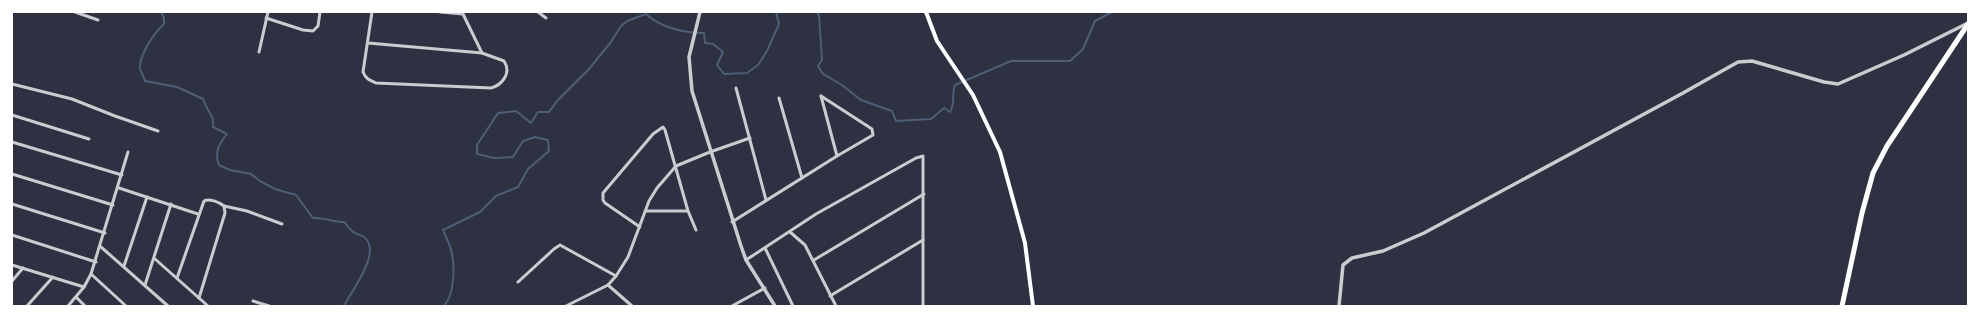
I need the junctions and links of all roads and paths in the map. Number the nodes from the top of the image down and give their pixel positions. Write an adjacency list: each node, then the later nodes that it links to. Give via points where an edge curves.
1 (75, 12): 12 (street)
2 (268, 12): 10 (street)
3 (320, 12): 10 (street, via 318,26 313,32)
4 (372, 12): 14 (street)
5 (440, 12): 9 (street)
6 (538, 12): 11 (street)
7 (700, 12): 26 (street, via 689,57 692,91)
8 (926, 12): 88 (main road, via 937,42 968,88 1000,152 1025,243)
9 (462, 13): 16 (street)
10 (266, 18): 15 (street)
11 (546, 18)
12 (98, 20)
13 (1968, 24): 89 (street, via 1838,84 1752,61 1738,62 1424,233 1389,249 1352,258 1343,265); 90 (highway, via 1886,146 1873,173)
14 (368, 43): 16 (street); 16 (street, via 365,78 376,82 491,88 498,86 507,73 506,64)
15 (259, 52)
16 (482, 53)
17 (12, 84): 21 (street, via 72,99)
18 (736, 88): 22 (street)
19 (779, 98): 31 (street)
20 (12, 115): 23 (street)
21 (158, 131)
22 (750, 138): 26 (street); 35 (street)
23 (89, 139)
24 (12, 142): 30 (street)
25 (128, 152): 30 (street)
26 (710, 152): 28 (street); 43 (street)
27 (837, 156): 27 (street, via 823,104 821,96 873,130 871,137); 31 (street)
28 (676, 166): 40 (street, via 657,188); 41 (street); 45 (street, via 665,130 661,128 605,190 605,203)
29 (12, 174): 38 (street)
30 (122, 175): 32 (street)
31 (802, 178): 35 (street)
32 (118, 188): 34 (street); 38 (street)
33 (924, 194): 47 (street, via 924,158 920,156 816,214); 50 (street); 55 (street)
34 (147, 197): 37 (street); 58 (street)
35 (766, 200): 43 (street)
36 (12, 204): 48 (street)
37 (171, 204): 42 (street); 53 (street)
38 (113, 205): 48 (street)
39 (224, 206): 42 (street, via 205,199); 44 (street); 72 (street, via 225,213)
40 (646, 211): 41 (street); 45 (street)
41 (688, 211): 46 (street)
42 (198, 214): 63 (street)
43 (732, 222): 54 (street)
44 (282, 224)
45 (640, 227): 61 (street, via 628,257)
46 (696, 230)
47 (790, 232): 52 (street); 55 (street, via 802,240)
48 (105, 233): 51 (street)
49 (12, 234): 56 (street)
50 (923, 240): 70 (street); 87 (street)
51 (101, 247): 56 (street); 58 (street)
52 (765, 248): 54 (street); 85 (street)
53 (155, 259): 63 (street); 66 (street)
54 (746, 260): 69 (street)
55 (814, 260): 70 (street)
56 (96, 262): 60 (street)
57 (12, 264): 59 (street)
58 (124, 266): 66 (street)
59 (23, 268): 62 (street); 64 (street)
60 (92, 274): 68 (street); 77 (street)
61 (616, 276): 65 (street, via 560,245); 67 (street)
62 (53, 277): 68 (street); 74 (street)
63 (177, 278): 72 (street)
64 (12, 281)
65 (518, 282)
66 (145, 285): 78 (street)
67 (608, 285): 81 (street); 82 (street)
68 (84, 287): 71 (street)
69 (765, 288): 83 (street); 84 (street)
70 (830, 296): 86 (street)
71 (76, 297): 75 (street); 76 (street)
72 (199, 298): 79 (street)
73 (253, 301): 80 (street)
74 (27, 306)
75 (68, 306)
76 (85, 306)
77 (126, 306)
78 (168, 306)
79 (208, 306)
80 (269, 306)
81 (566, 306)
82 (632, 306)
83 (732, 306)
84 (775, 306)
85 (793, 306)
86 (836, 306)
87 (923, 306)
88 (1033, 306)
89 (1339, 306)
90 (1842, 306)

